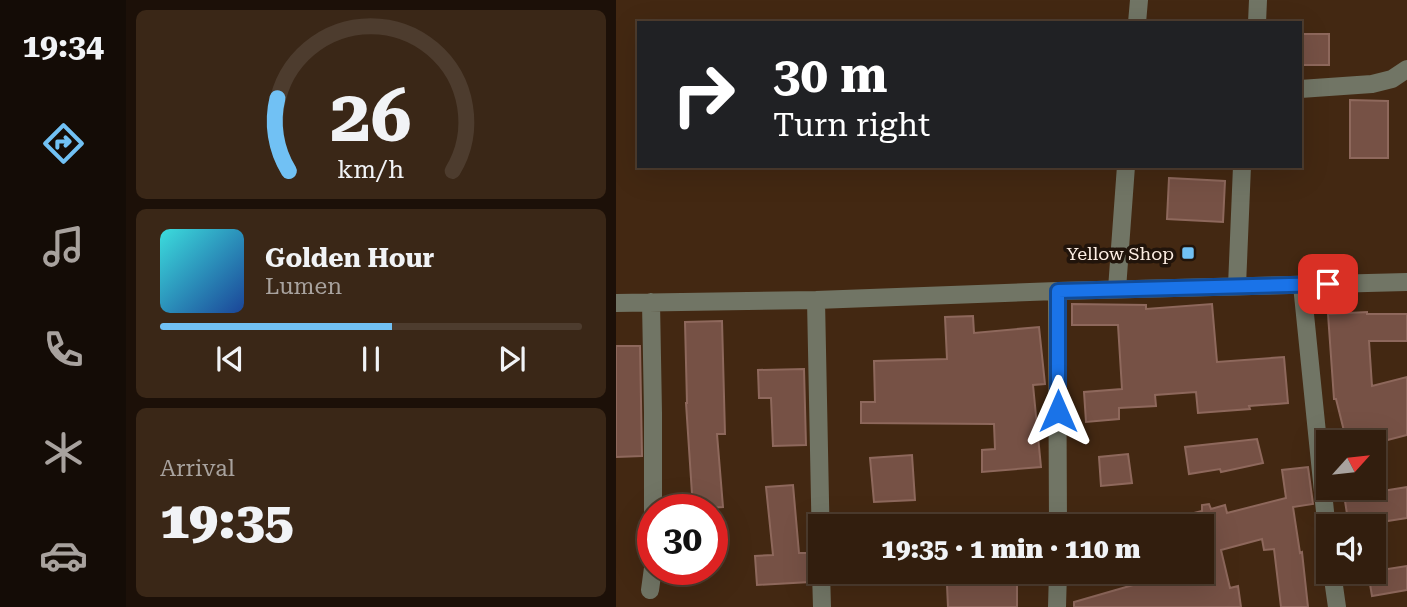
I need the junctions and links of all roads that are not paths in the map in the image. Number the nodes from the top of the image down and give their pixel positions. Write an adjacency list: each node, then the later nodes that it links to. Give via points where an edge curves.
1 (1139, 0): 3 (street)
2 (1258, 0): 4 (street)
3 (1137, 21)
4 (1257, 21)
5 (1402, 75): 6 (street, via 1373,84)
6 (1302, 89)
7 (1126, 168): 12 (street)
8 (1242, 168): 11 (street)
9 (1407, 282): 10 (street)
10 (1302, 285): 11 (street); 20 (street)
11 (1237, 286): 12 (street)
12 (1117, 289): 13 (street)
13 (1058, 291): 14 (street); 19 (street)
14 (816, 300): 15 (street); 18 (street)
15 (651, 302): 16 (street); 17 (street)
16 (616, 303)
17 (653, 494)
18 (820, 514)
19 (1058, 514)
20 (1325, 514)
21 (821, 584): 26 (street)
22 (1058, 584): 27 (street)
23 (1334, 584): 28 (street)
24 (651, 585): 25 (street)
25 (650, 590)
26 (822, 607)
27 (1058, 607)
28 (1337, 607)

